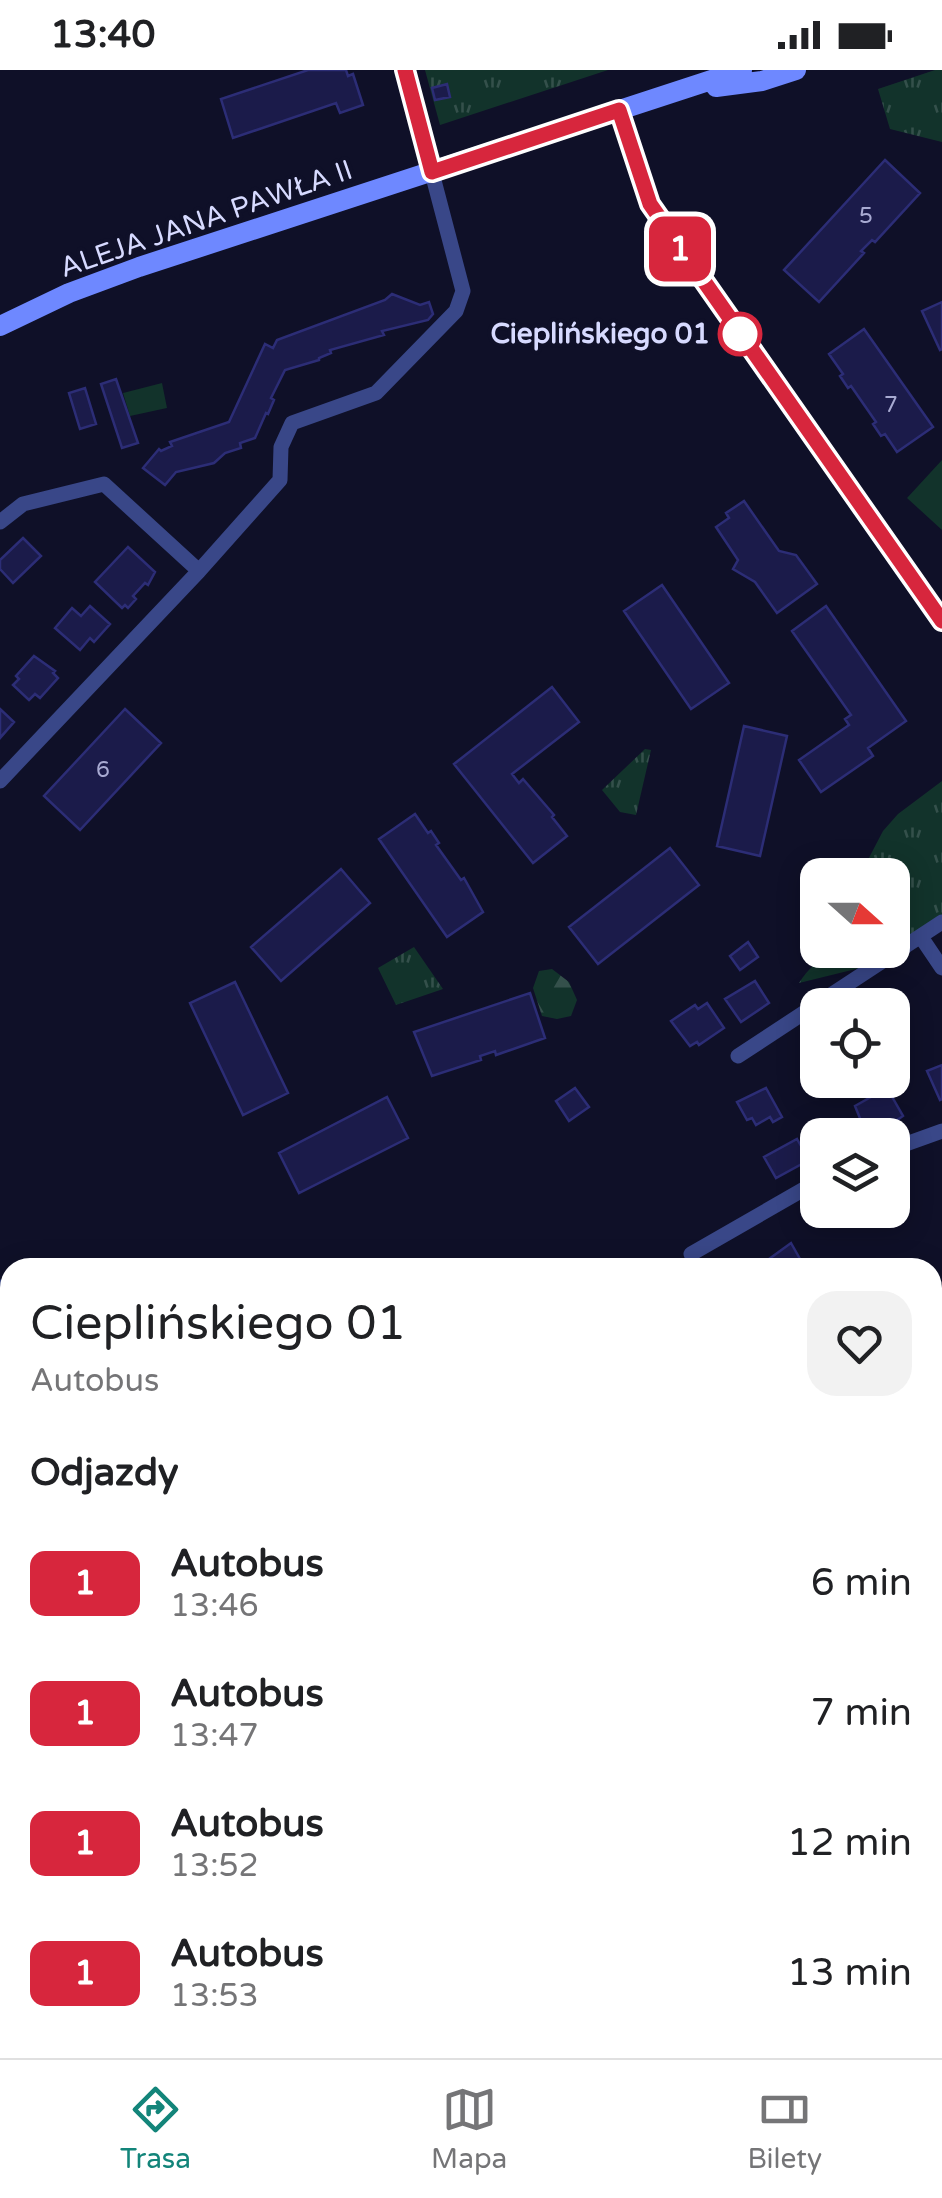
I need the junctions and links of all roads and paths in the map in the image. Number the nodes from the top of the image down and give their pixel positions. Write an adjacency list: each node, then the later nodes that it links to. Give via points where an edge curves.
1 (405, 70): 6 (street)
2 (742, 70): 4 (street, ALEJA JANA PAWŁA II)
3 (796, 70): 4 (street, ALEJA JANA PAWŁA II)
4 (680, 91): 5 (street, ALEJA JANA PAWŁA II)
5 (619, 110): 6 (street, ALEJA JANA PAWŁA II); 10 (street, via 650,204)
6 (432, 172): 7 (street, ALEJA JANA PAWŁA II, via 140,267); 9 (street, via 464,291 460,304 376,393 292,423 281,447 280,480)
7 (0, 326)
8 (0, 522): 9 (street, via 23,504 104,484)
9 (199, 571): 11 (street)
10 (942, 621)
11 (0, 781)
12 (942, 922): 13 (street)
13 (921, 936): 14 (street); 15 (street)
14 (942, 968)
15 (738, 1056)
16 (942, 1130): 17 (street)
17 (910, 1142)
18 (800, 1191): 19 (street)
19 (691, 1254)

